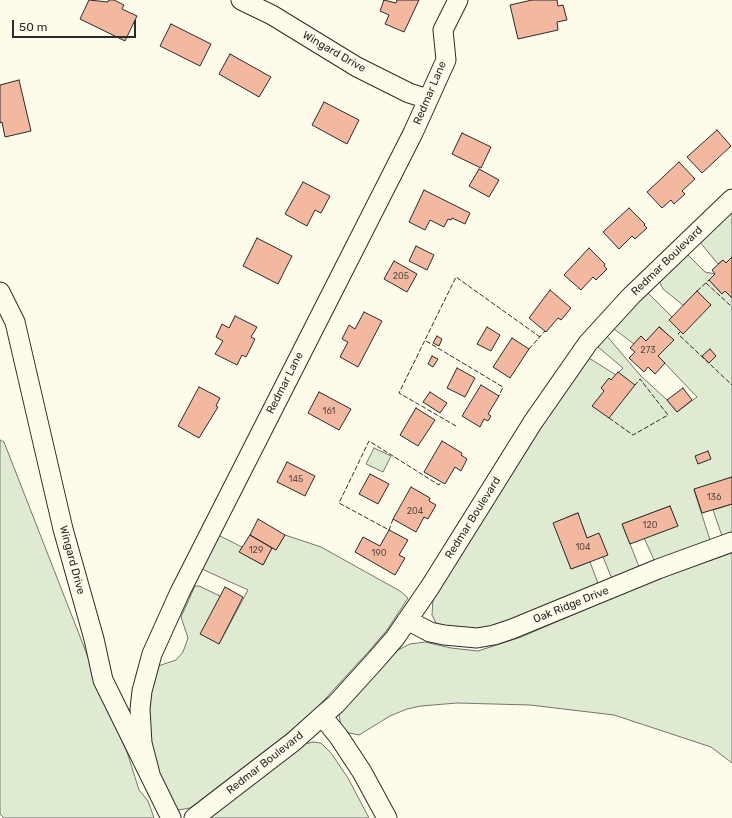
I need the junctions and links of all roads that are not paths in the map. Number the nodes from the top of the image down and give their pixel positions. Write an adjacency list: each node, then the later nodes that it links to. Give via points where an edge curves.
1 (242, 0): 3 (street, Wingard Drive, via 356,67 409,93)
2 (458, 0): 3 (street, Redmar Lane, via 443,30 446,60)
3 (428, 99): 9 (street, Redmar Lane, via 180,592 152,654 143,685 140,709 142,743)
4 (732, 199): 7 (street, Redmar Boulevard, via 631,296 581,353 533,422)
5 (0, 292): 9 (street, Wingard Drive, via 15,322 63,529 103,680)
6 (732, 542): 7 (street, Oak Ridge Drive, via 494,635 477,638 444,635 430,632)
7 (407, 620): 8 (street, Redmar Boulevard, via 376,661)
8 (322, 716): 11 (street, Redmar Boulevard, via 293,742); 12 (street, via 362,772)
9 (150, 774): 10 (street, Wingard Drive)
10 (171, 818)
11 (194, 818)
12 (387, 818)

